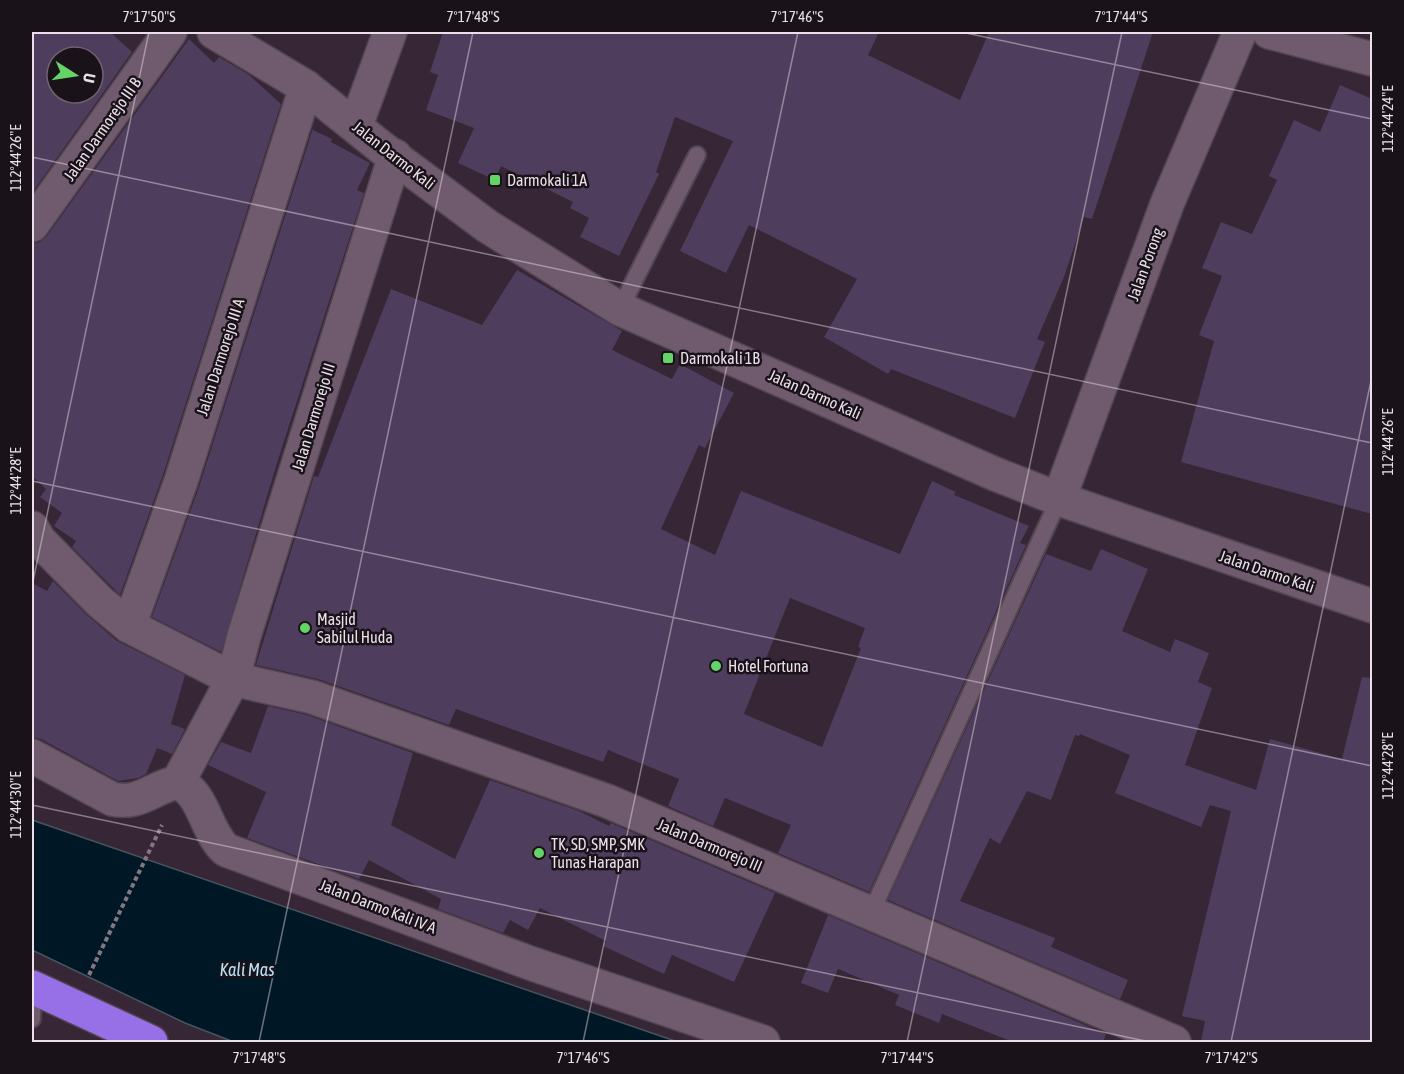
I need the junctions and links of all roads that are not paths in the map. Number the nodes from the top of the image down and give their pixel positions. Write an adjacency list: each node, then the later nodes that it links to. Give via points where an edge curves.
1 (170, 32): 11 (street, Jalan Darmorejo III B)
2 (214, 32): 7 (street, Jalan Darmo Kali)
3 (390, 32): 8 (street)
4 (1240, 32): 13 (street, Jalan Porong, via 1167,204)
5 (1269, 32): 6 (street)
6 (1372, 59)
7 (306, 87): 8 (street, Jalan Darmo Kali); 16 (street, Jalan Darmorejo III A, via 181,481)
8 (356, 125): 10 (street, Jalan Darmo Kali)
9 (697, 155): 12 (lane)
10 (395, 156): 12 (street, Jalan Darmo Kali, via 487,226); 17 (street, Jalan Darmorejo III)
11 (32, 225)
12 (620, 309): 13 (street, Jalan Darmo Kali)
13 (1059, 499): 15 (street, Jalan Darmo Kali); 20 (lane)
14 (32, 528): 16 (street, Jalan Darmorejo III, via 93,595)
15 (1372, 606)
16 (129, 626): 17 (street, Jalan Darmorejo III)
17 (233, 680): 19 (street, Jalan Darmorejo III); 20 (street, Jalan Darmorejo III, via 312,698 607,801)
18 (32, 756): 19 (street, via 112,799 126,802)
19 (178, 782): 23 (street, Jalan Darmo Kali IV A, via 194,794 217,842 226,850 530,963)
20 (871, 913): 24 (street, Jalan Darmorejo III)
21 (32, 998): 22 (highway)
22 (150, 1042)
23 (763, 1042)
24 (1174, 1042)

